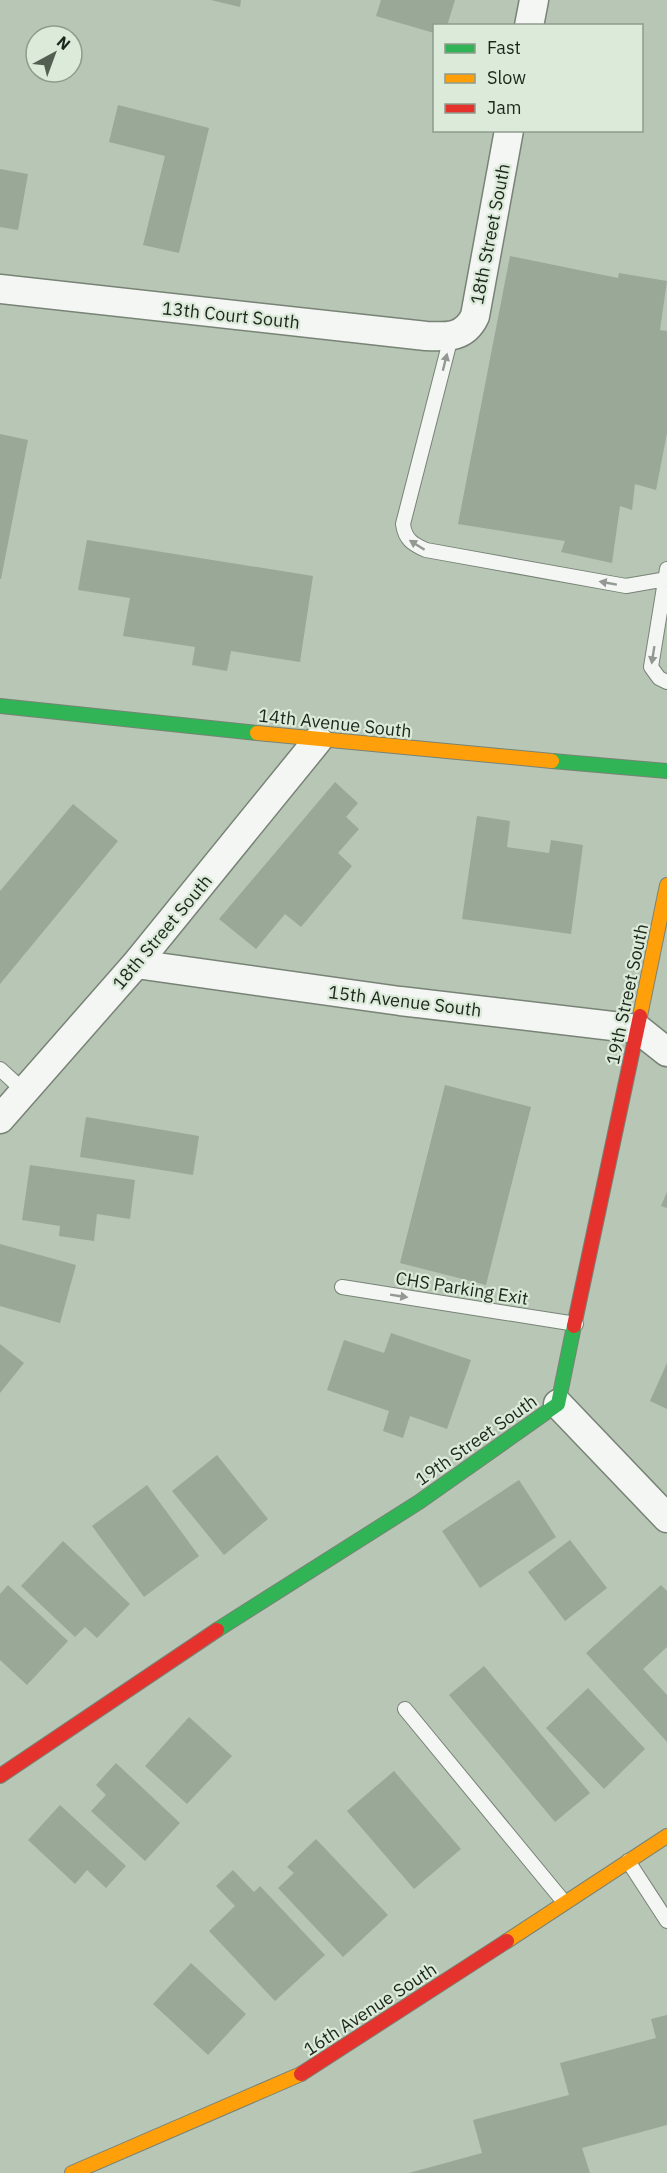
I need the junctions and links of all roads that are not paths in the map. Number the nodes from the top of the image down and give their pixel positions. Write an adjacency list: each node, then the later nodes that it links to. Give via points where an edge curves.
1 (534, 0): 2 (street)
2 (529, 24)
3 (509, 132): 5 (street, 18th Street South, via 475,316 470,327)
4 (0, 289): 5 (street, 13th Court South, via 426,336)
5 (456, 335): 6 (lane, one-way to 5, via 626,586 426,550 404,534 403,524)
6 (666, 576): 7 (lane, one-way to 7, via 651,667)
7 (667, 682)
8 (0, 706): 9 (street, 14th Avenue South)
9 (318, 740): 10 (street, 14th Avenue South); 12 (street, 18th Street South)
10 (667, 771)
11 (667, 885): 13 (street, 19th Street South)
12 (136, 964): 13 (street, 15th Avenue South); 16 (street, 18th Street South)
13 (638, 1029): 14 (street); 19 (street, 19th Street South)
14 (667, 1052)
15 (0, 1069): 16 (lane)
16 (24, 1091): 17 (street, 18th Street South)
17 (0, 1119)
18 (342, 1287): 19 (lane, CHS Parking Exit, one-way to 19)
19 (576, 1324): 20 (street, 19th Street South)
20 (558, 1404): 21 (street); 23 (street, 19th Street South, via 419,1502 169,1661)
21 (667, 1518)
22 (405, 1708): 26 (lane)
23 (0, 1776)
24 (667, 1836): 25 (street, 16th Avenue South)
25 (628, 1861): 26 (street, 16th Avenue South); 27 (lane)
26 (564, 1902): 28 (street, 16th Avenue South, via 311,2069)
27 (667, 1921)
28 (72, 2173)

